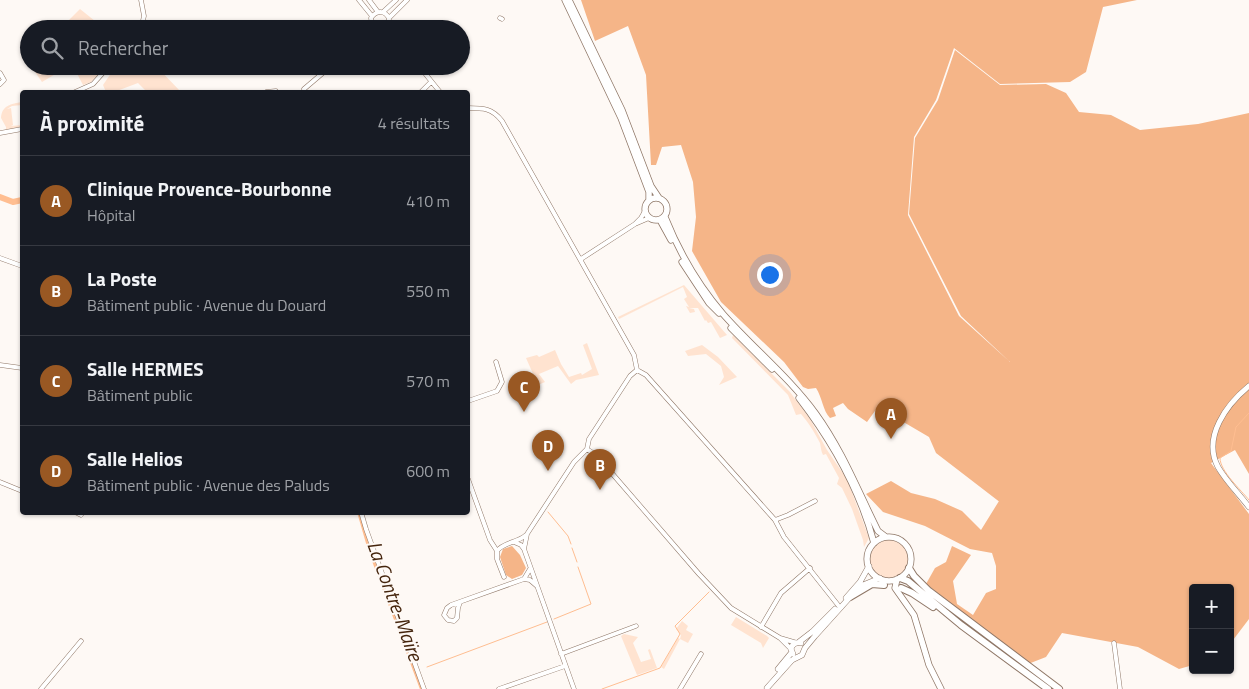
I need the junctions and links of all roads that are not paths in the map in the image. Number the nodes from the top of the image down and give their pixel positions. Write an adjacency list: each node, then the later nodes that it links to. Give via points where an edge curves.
1 (141, 0): 10 (street)
2 (359, 0): 8 (street)
3 (369, 0): 7 (street)
4 (396, 0): 7 (street)
5 (407, 0): 9 (street)
6 (567, 2): 25 (main road, via 622,110); 26 (main road, via 622,118 649,192)
7 (381, 12): 8 (street); 9 (street)
8 (372, 16): 11 (street)
9 (389, 18)
10 (143, 20)
11 (371, 20)
12 (0, 73): 17 (street, via 4,80)
13 (100, 75): 19 (street)
14 (320, 75): 18 (street)
15 (426, 75): 16 (street)
16 (431, 82): 20 (street); 21 (street)
17 (0, 84)
18 (304, 89)
19 (80, 90)
20 (423, 90)
21 (438, 90)
22 (470, 108): 32 (street, via 493,112 502,121)
23 (20, 129): 24 (street)
24 (0, 133)
25 (659, 198): 26 (main road); 29 (main road, via 667,207)
26 (649, 200): 27 (main road)
27 (645, 211): 28 (main road); 30 (street)
28 (649, 218): 29 (main road, via 654,221); 30 (street)
29 (662, 218): 49 (main road, via 689,266 723,314 816,413 841,453 878,531); 52 (main road, via 688,272 709,303 797,396 822,430 851,481)
30 (635, 224): 32 (street)
31 (0, 258): 33 (street)
32 (581, 259): 37 (street, via 634,355)
33 (20, 265)
34 (496, 362): 39 (street, via 502,382 498,391)
35 (0, 366): 36 (street)
36 (20, 368)
37 (637, 370): 40 (street, via 589,439); 47 (street, via 646,375)
38 (1249, 386): 45 (street, via 1223,415 1213,444 1218,465)
39 (470, 400)
40 (587, 449): 48 (street, via 573,462); 74 (street, via 597,456 731,608)
41 (0, 482): 43 (street)
42 (470, 484): 51 (street)
43 (20, 490)
44 (815, 501): 47 (street)
45 (1249, 507)
46 (362, 515): 86 (street)
47 (775, 520): 57 (street, via 784,537)
48 (527, 534): 50 (street); 54 (street)
49 (886, 537): 52 (main road); 58 (main road, via 896,538 907,546 911,557)
50 (514, 542): 53 (street); 54 (street)
51 (493, 543): 53 (street); 55 (street)
52 (874, 543): 56 (main road, via 868,556)
53 (501, 546): 55 (street)
54 (524, 549): 59 (street)
55 (497, 552): 60 (street)
56 (869, 566): 63 (main road); 70 (street, via 860,582)
57 (810, 568): 70 (street); 74 (street, via 781,593)
58 (909, 568): 62 (main road); 94 (highway, via 930,591)
59 (530, 569): 61 (street); 65 (street)
60 (504, 577): 64 (street); 66 (street)
61 (524, 578): 64 (street); 65 (street)
62 (899, 579): 63 (main road); 71 (main road, via 896,588); 72 (highway, via 908,581)
63 (883, 581): 68 (highway); 71 (main road)
64 (514, 582): 66 (street)
65 (536, 586): 81 (street)
66 (499, 588): 69 (street)
67 (900, 588): 72 (highway)
68 (850, 597): 79 (street)
69 (460, 602): 69 (street, via 447,608 444,615 448,620 457,618)
70 (838, 606): 77 (street)
71 (910, 608): 92 (main road, via 929,665)
72 (961, 625): 93 (highway)
73 (636, 626): 81 (street)
74 (761, 626): 75 (street)
75 (780, 638): 77 (street); 80 (street)
76 (82, 641): 85 (street)
77 (798, 643): 79 (street); 80 (street)
78 (1114, 643): 95 (street)
79 (805, 648): 83 (street)
80 (791, 651): 83 (street); 91 (street)
81 (561, 654): 84 (street)
82 (701, 654): 89 (street)
83 (798, 656): 91 (street)
84 (565, 666): 87 (street); 88 (street)
85 (41, 689)
86 (424, 689)
87 (499, 689)
88 (574, 689)
89 (680, 689): 90 (street)
90 (684, 689)
91 (767, 689)
92 (941, 689)
93 (1048, 689)
94 (1059, 689)
95 (1120, 689)

